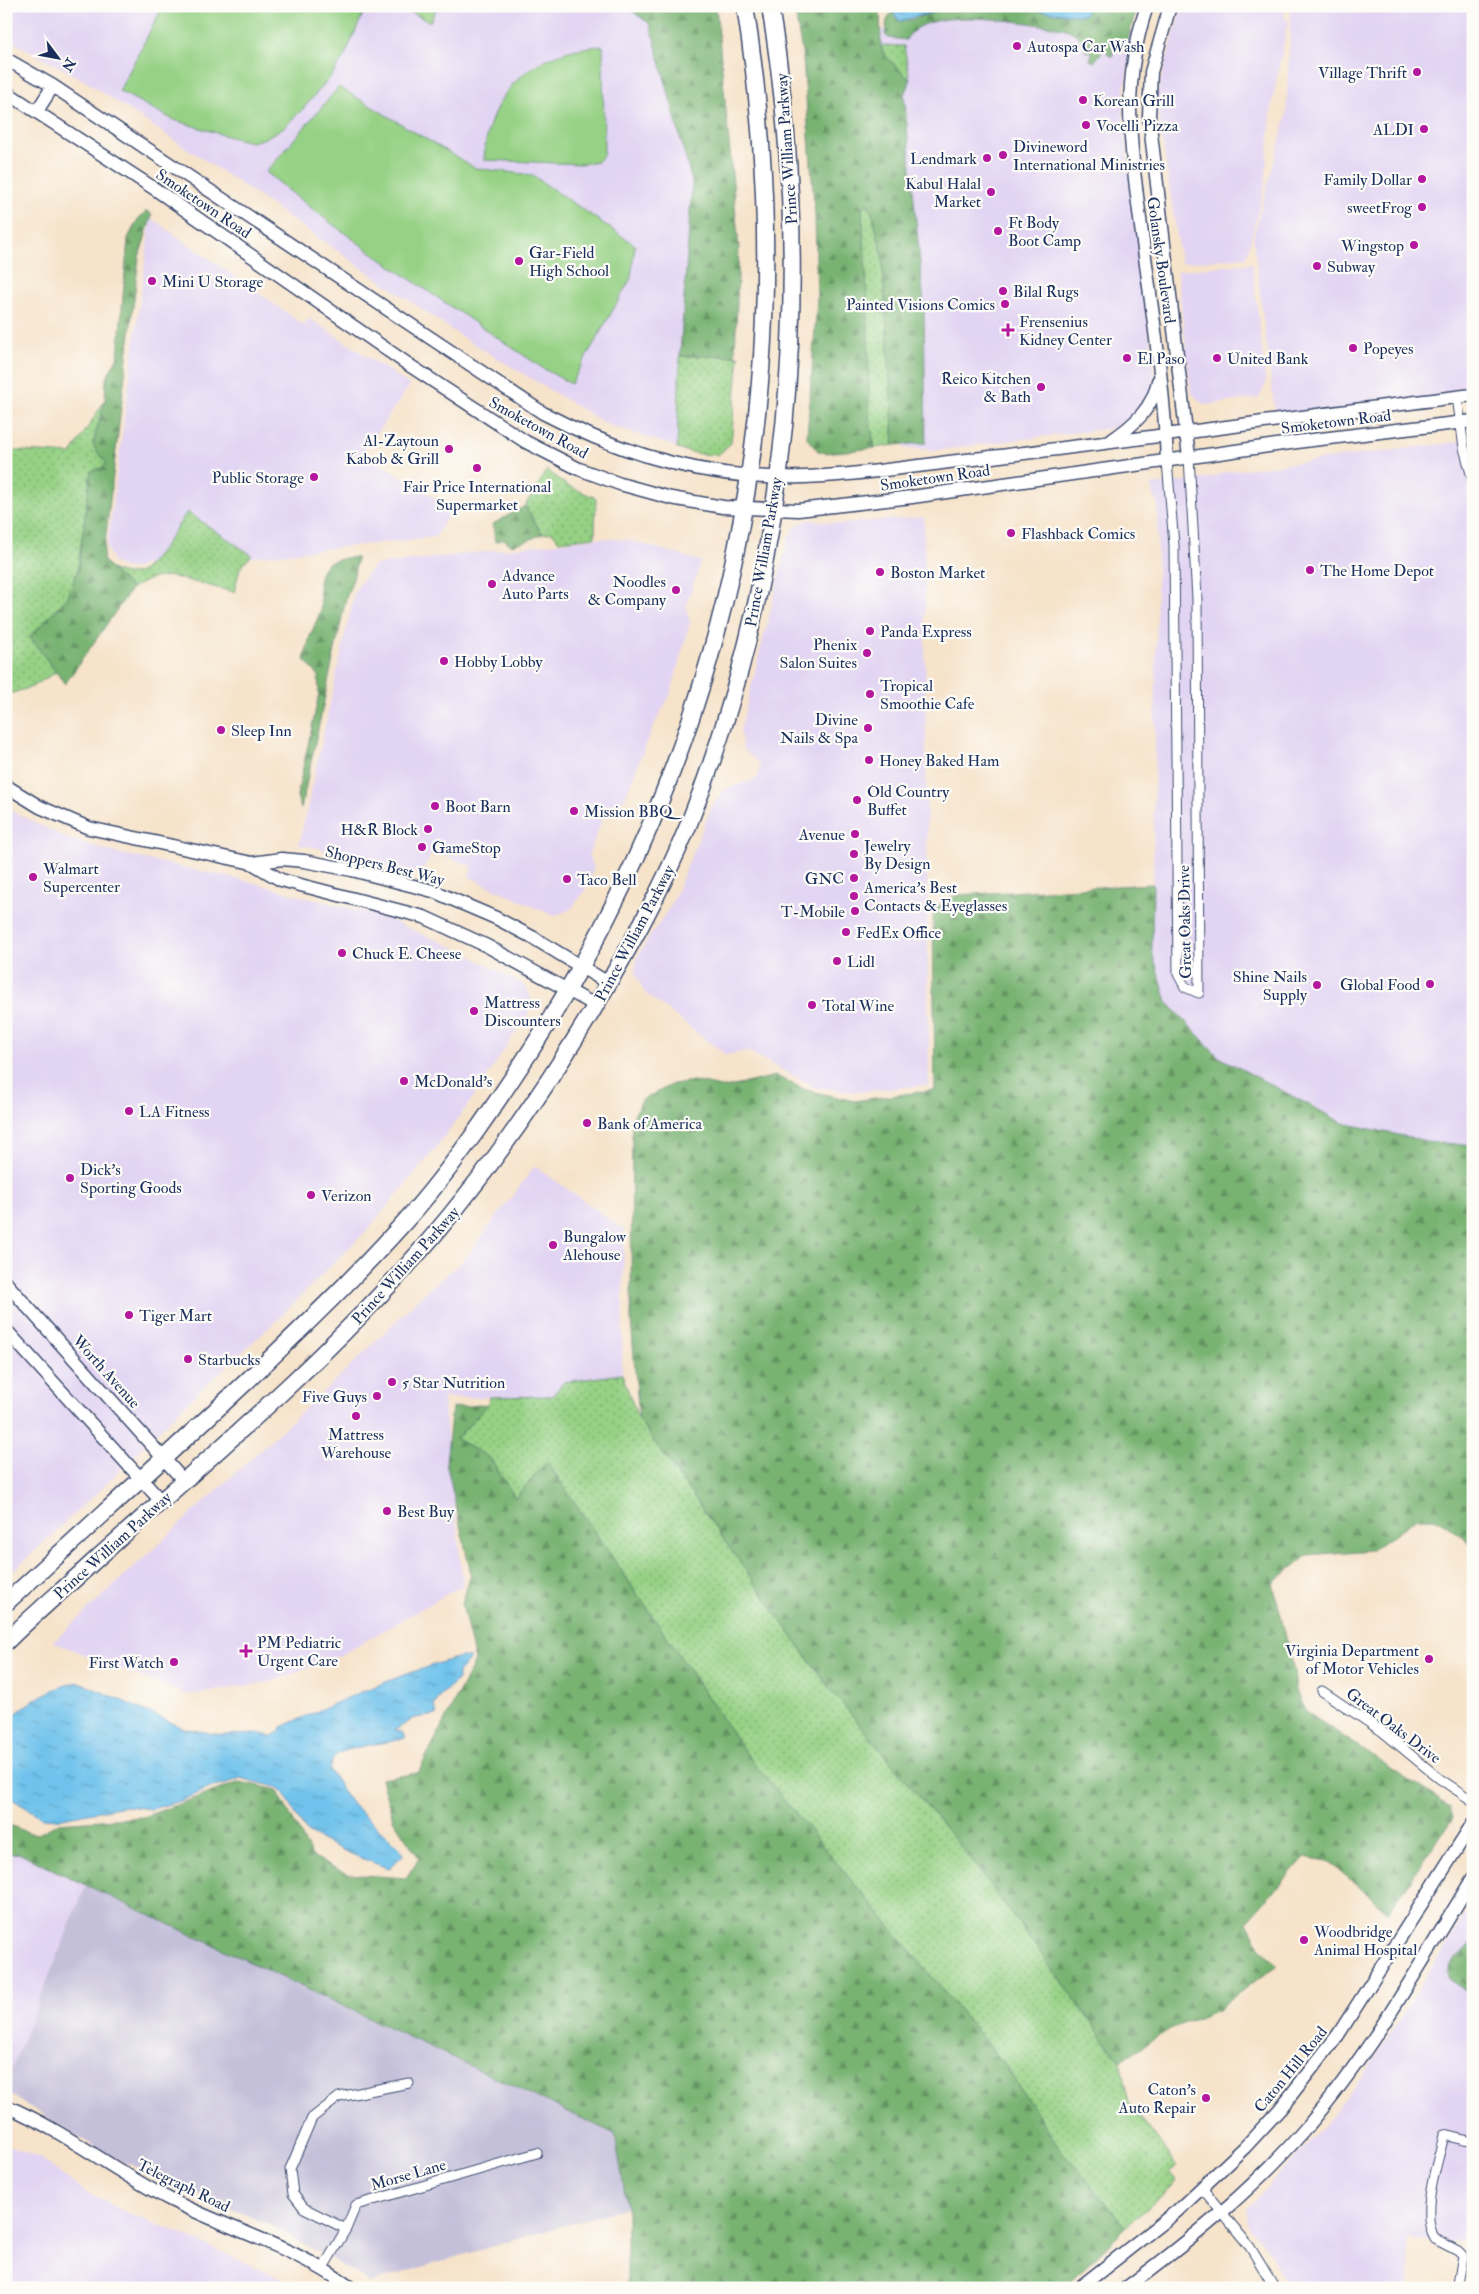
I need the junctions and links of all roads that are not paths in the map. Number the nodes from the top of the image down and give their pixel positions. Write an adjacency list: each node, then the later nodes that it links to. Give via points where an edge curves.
1 (744, 6): 20 (highway, Prince William Parkway, via 758,102 765,243 760,394)
2 (770, 6): 21 (highway, Prince William Parkway, via 788,136 793,257 788,392)
3 (1147, 6): 6 (main road, Golansky Boulevard)
4 (1170, 6): 7 (main road, Golansky Boulevard)
5 (6, 59): 8 (main road, Smoketown Road)
6 (1130, 79): 7 (main road); 11 (main road, Golansky Boulevard, via 1128,114 1132,157)
7 (1151, 82): 15 (main road, Golansky Boulevard, via 1152,154)
8 (53, 86): 10 (main road); 20 (main road, Smoketown Road, via 543,413 576,430 644,456)
9 (6, 92): 10 (main road, Smoketown Road)
10 (37, 111): 23 (main road, Smoketown Road, via 526,442 579,469 646,492)
11 (1160, 371): 16 (main road, Golansky Boulevard); 17 (main road, via 1156,392 1146,410 1134,424)
12 (1473, 395): 13 (main road, Smoketown Road)
13 (1457, 397): 14 (street); 15 (main road, Smoketown Road)
14 (1467, 421): 18 (main road, Smoketown Road); 22 (street)
15 (1188, 432): 16 (main road, Smoketown Road); 18 (main road, Golansky Boulevard)
16 (1166, 435): 17 (main road, Smoketown Road); 19 (main road, Golansky Boulevard)
17 (1108, 442): 21 (main road, Smoketown Road)
18 (1189, 457): 19 (main road, Smoketown Road); 19 (street, Great Oaks Drive, via 1197,599 1199,994 1185,987 1178,974 1174,545)
19 (1167, 461): 24 (main road, Smoketown Road, via 912,497)
20 (749, 476): 21 (main road, Smoketown Road); 23 (highway, Prince William Parkway)
21 (777, 478): 24 (highway, Prince William Parkway)
22 (1473, 481)
23 (743, 509): 24 (main road, Smoketown Road); 27 (highway, Prince William Parkway, via 725,602 666,792)
24 (772, 510): 28 (highway, Prince William Parkway, via 750,625 712,760 663,882)
25 (6, 786): 26 (main road, Shoppers Best Way, via 40,807 89,828)
26 (252, 863): 27 (main road, Shoppers Best Way, via 282,859 304,862 352,870 433,891 496,918); 29 (main road, Shoppers Best Way, via 281,880 424,917)
27 (582, 966): 28 (main road, Shoppers Best Way); 29 (highway, Prince William Parkway)
28 (608, 983): 30 (highway, Prince William Parkway)
29 (569, 990): 30 (main road, Shoppers Best Way); 33 (highway, Prince William Parkway, via 504,1092 419,1206 307,1324)
30 (595, 1005): 35 (highway, Prince William Parkway, via 529,1110 447,1220 358,1318)
31 (6, 1283): 33 (main road, Worth Avenue)
32 (6, 1330): 34 (main road)
33 (164, 1459): 34 (highway, Prince William Parkway); 35 (main road, Worth Avenue)
34 (142, 1480): 36 (main road); 37 (highway, Prince William Parkway)
35 (184, 1480): 36 (highway, Prince William Parkway)
36 (161, 1500): 38 (highway, Prince William Parkway)
37 (6, 1603)
38 (6, 1642)
39 (1322, 1691): 40 (street, Great Oaks Drive, via 1384,1732 1440,1780)
40 (1473, 1801)
41 (1473, 1823): 47 (main road, Caton Hill Road, via 1347,2021 1310,2073 1245,2147)
42 (1473, 1878): 48 (main road, via 1389,2015 1338,2088 1280,2156)
43 (409, 2083): 49 (street, via 338,2098 312,2118 290,2169 293,2194 304,2208)
44 (6, 2106): 50 (main road, Telegraph Road, via 46,2123 122,2173 171,2200 288,2249)
45 (1473, 2142): 55 (street, via 1444,2135 1428,2210 1434,2239 1463,2256)
46 (537, 2154): 49 (street, Morse Lane, via 356,2205)
47 (1202, 2188): 48 (street); 52 (main road, Caton Hill Road)
48 (1222, 2212): 53 (main road); 54 (street, via 1260,2260)
49 (346, 2229): 50 (street, Morse Lane)
50 (323, 2268): 51 (main road, Telegraph Road)
51 (351, 2288)
52 (1079, 2288)
53 (1126, 2288)
54 (1275, 2288)
55 (1457, 2288)

